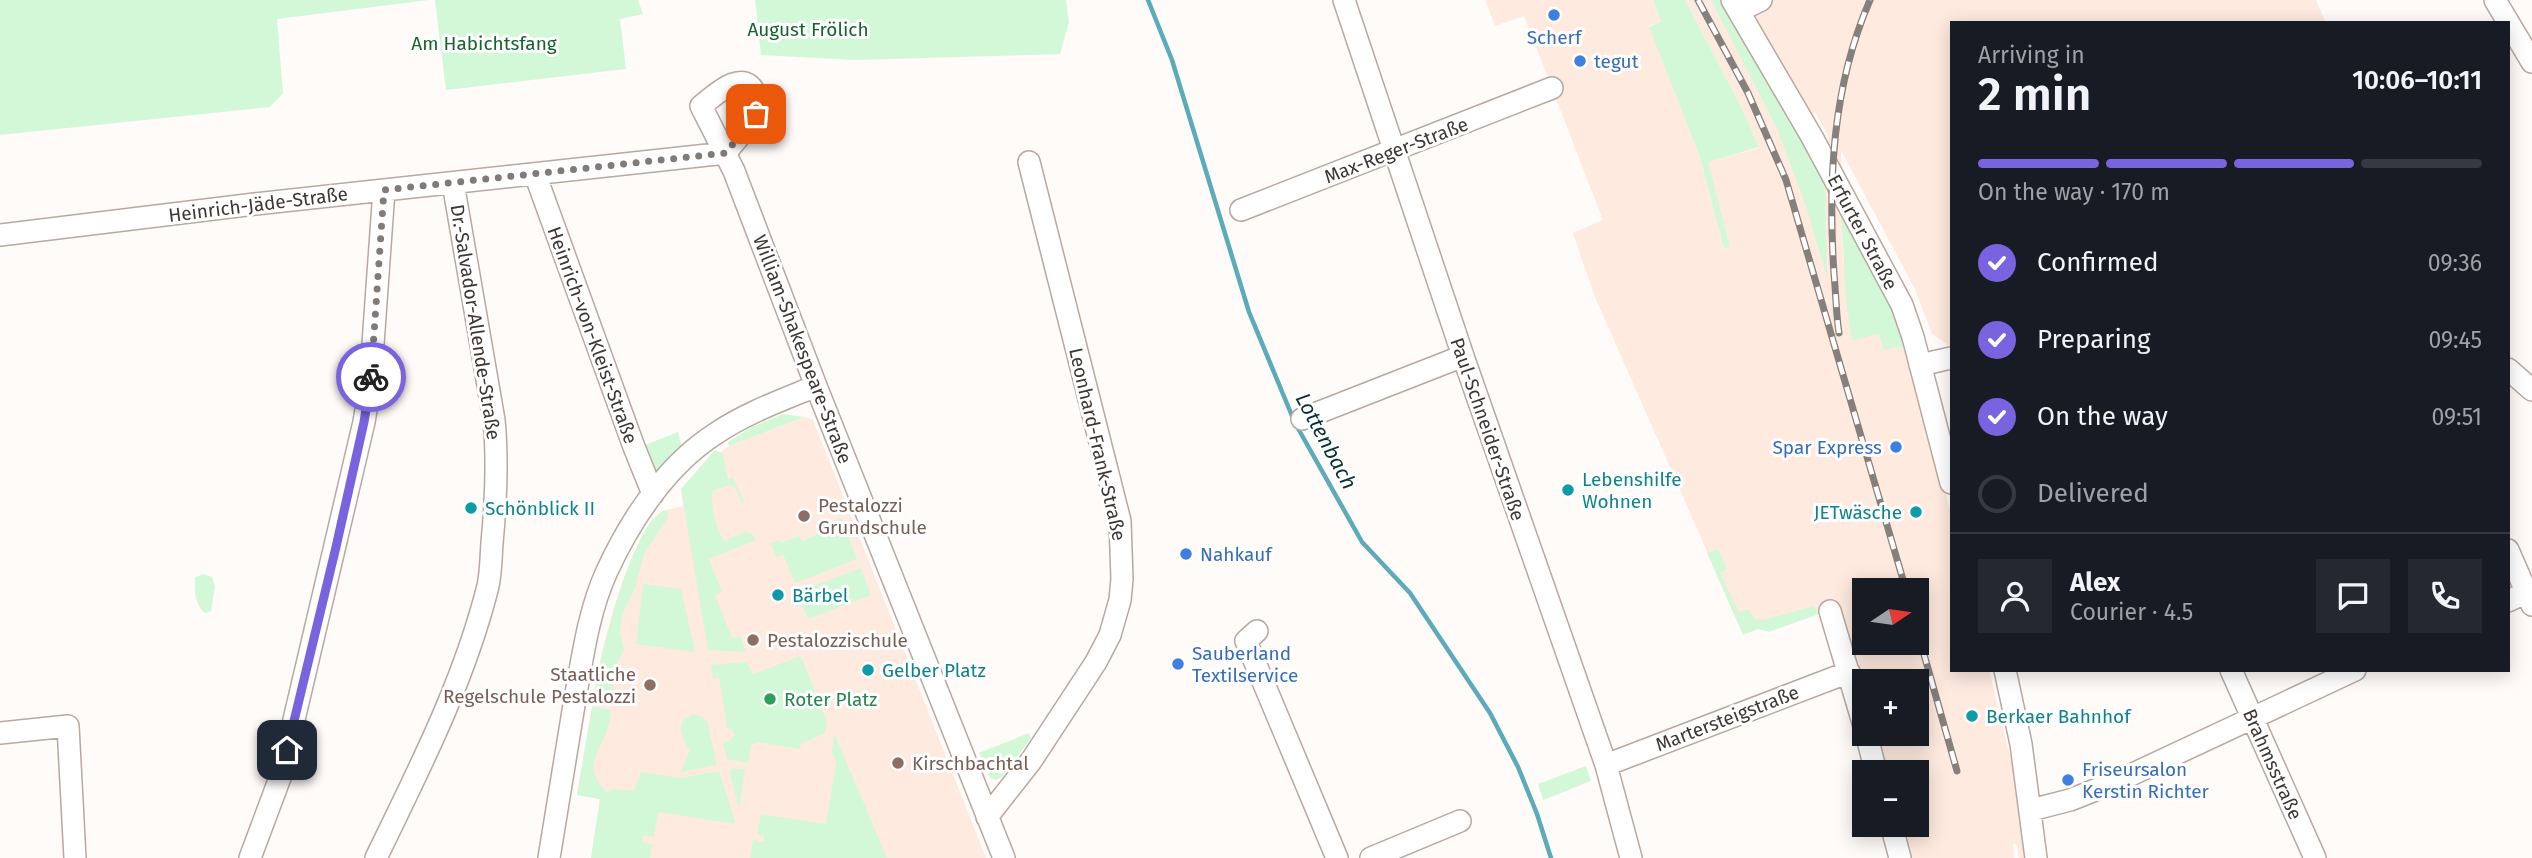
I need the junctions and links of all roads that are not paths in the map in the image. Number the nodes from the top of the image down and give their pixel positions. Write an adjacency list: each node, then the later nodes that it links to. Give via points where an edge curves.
1 (1344, 0): 9 (street, Paul-Schneider-Straße)
2 (1761, 0): 4 (street)
3 (2495, 0): 5 (street)
4 (1736, 5): 19 (street, Erfurter Straße, via 1893,288 1908,320)
5 (2508, 21)
6 (2510, 25): 7 (street)
7 (2532, 62)
8 (1552, 88): 9 (street, Max-Reger-Straße)
9 (1395, 150): 15 (street, Max-Reger-Straße); 17 (street, Paul-Schneider-Straße)
10 (726, 153): 12 (street, Heinrich-Jäde-Straße); 21 (street, William-Shakespeare-Straße)
11 (1029, 162): 39 (street, Leonhard-Frank-Straße, via 1120,521 1122,579 1115,619 1096,662 1032,760)
12 (536, 174): 13 (street, Heinrich-Jäde-Straße); 25 (street, Heinrich-von-Kleist-Straße)
13 (453, 183): 14 (street, Heinrich-Jäde-Straße); 44 (street, Dr.-Salvador-Allende-Straße, via 494,420 496,496 488,583 462,674)
14 (384, 190): 16 (street, Heinrich-Jäde-Straße); 43 (street, via 364,422 281,775)
15 (1241, 210)
16 (0, 234)
17 (1462, 356): 23 (street); 37 (street, Paul-Schneider-Straße)
18 (1950, 358): 19 (street)
19 (1920, 365): 24 (street, Erfurter Straße)
20 (2510, 371): 22 (street)
21 (816, 386): 25 (street, via 743,416 713,435); 39 (street, William-Shakespeare-Straße)
22 (2532, 390)
23 (1302, 419)
24 (1950, 479)
25 (653, 494): 45 (street, via 607,572 591,622)
26 (2510, 557): 27 (street)
27 (2522, 599)
28 (1830, 611): 30 (street)
29 (1257, 631): 47 (street, via 1246,641)
30 (1849, 672): 34 (street); 37 (street, Martersteigstraße)
31 (2005, 672): 38 (street)
32 (2232, 672): 35 (street, Brahmsstraße)
33 (2351, 672): 35 (street)
34 (1852, 683)
35 (2252, 717): 38 (street, via 2118,781); 52 (street, Brahmsstraße)
36 (0, 733): 42 (street, via 68,726)
37 (1606, 765): 49 (street, Paul-Schneider-Straße)
38 (2031, 810): 51 (street)
39 (987, 817): 46 (street, William-Shakespeare-Straße)
40 (1460, 821): 48 (street)
41 (1894, 837): 50 (street)
42 (75, 858)
43 (250, 858)
44 (376, 858)
45 (549, 858)
46 (1004, 858)
47 (1337, 858)
48 (1371, 858)
49 (1630, 858)
50 (1900, 858)
51 (2036, 858)
52 (2315, 858)

